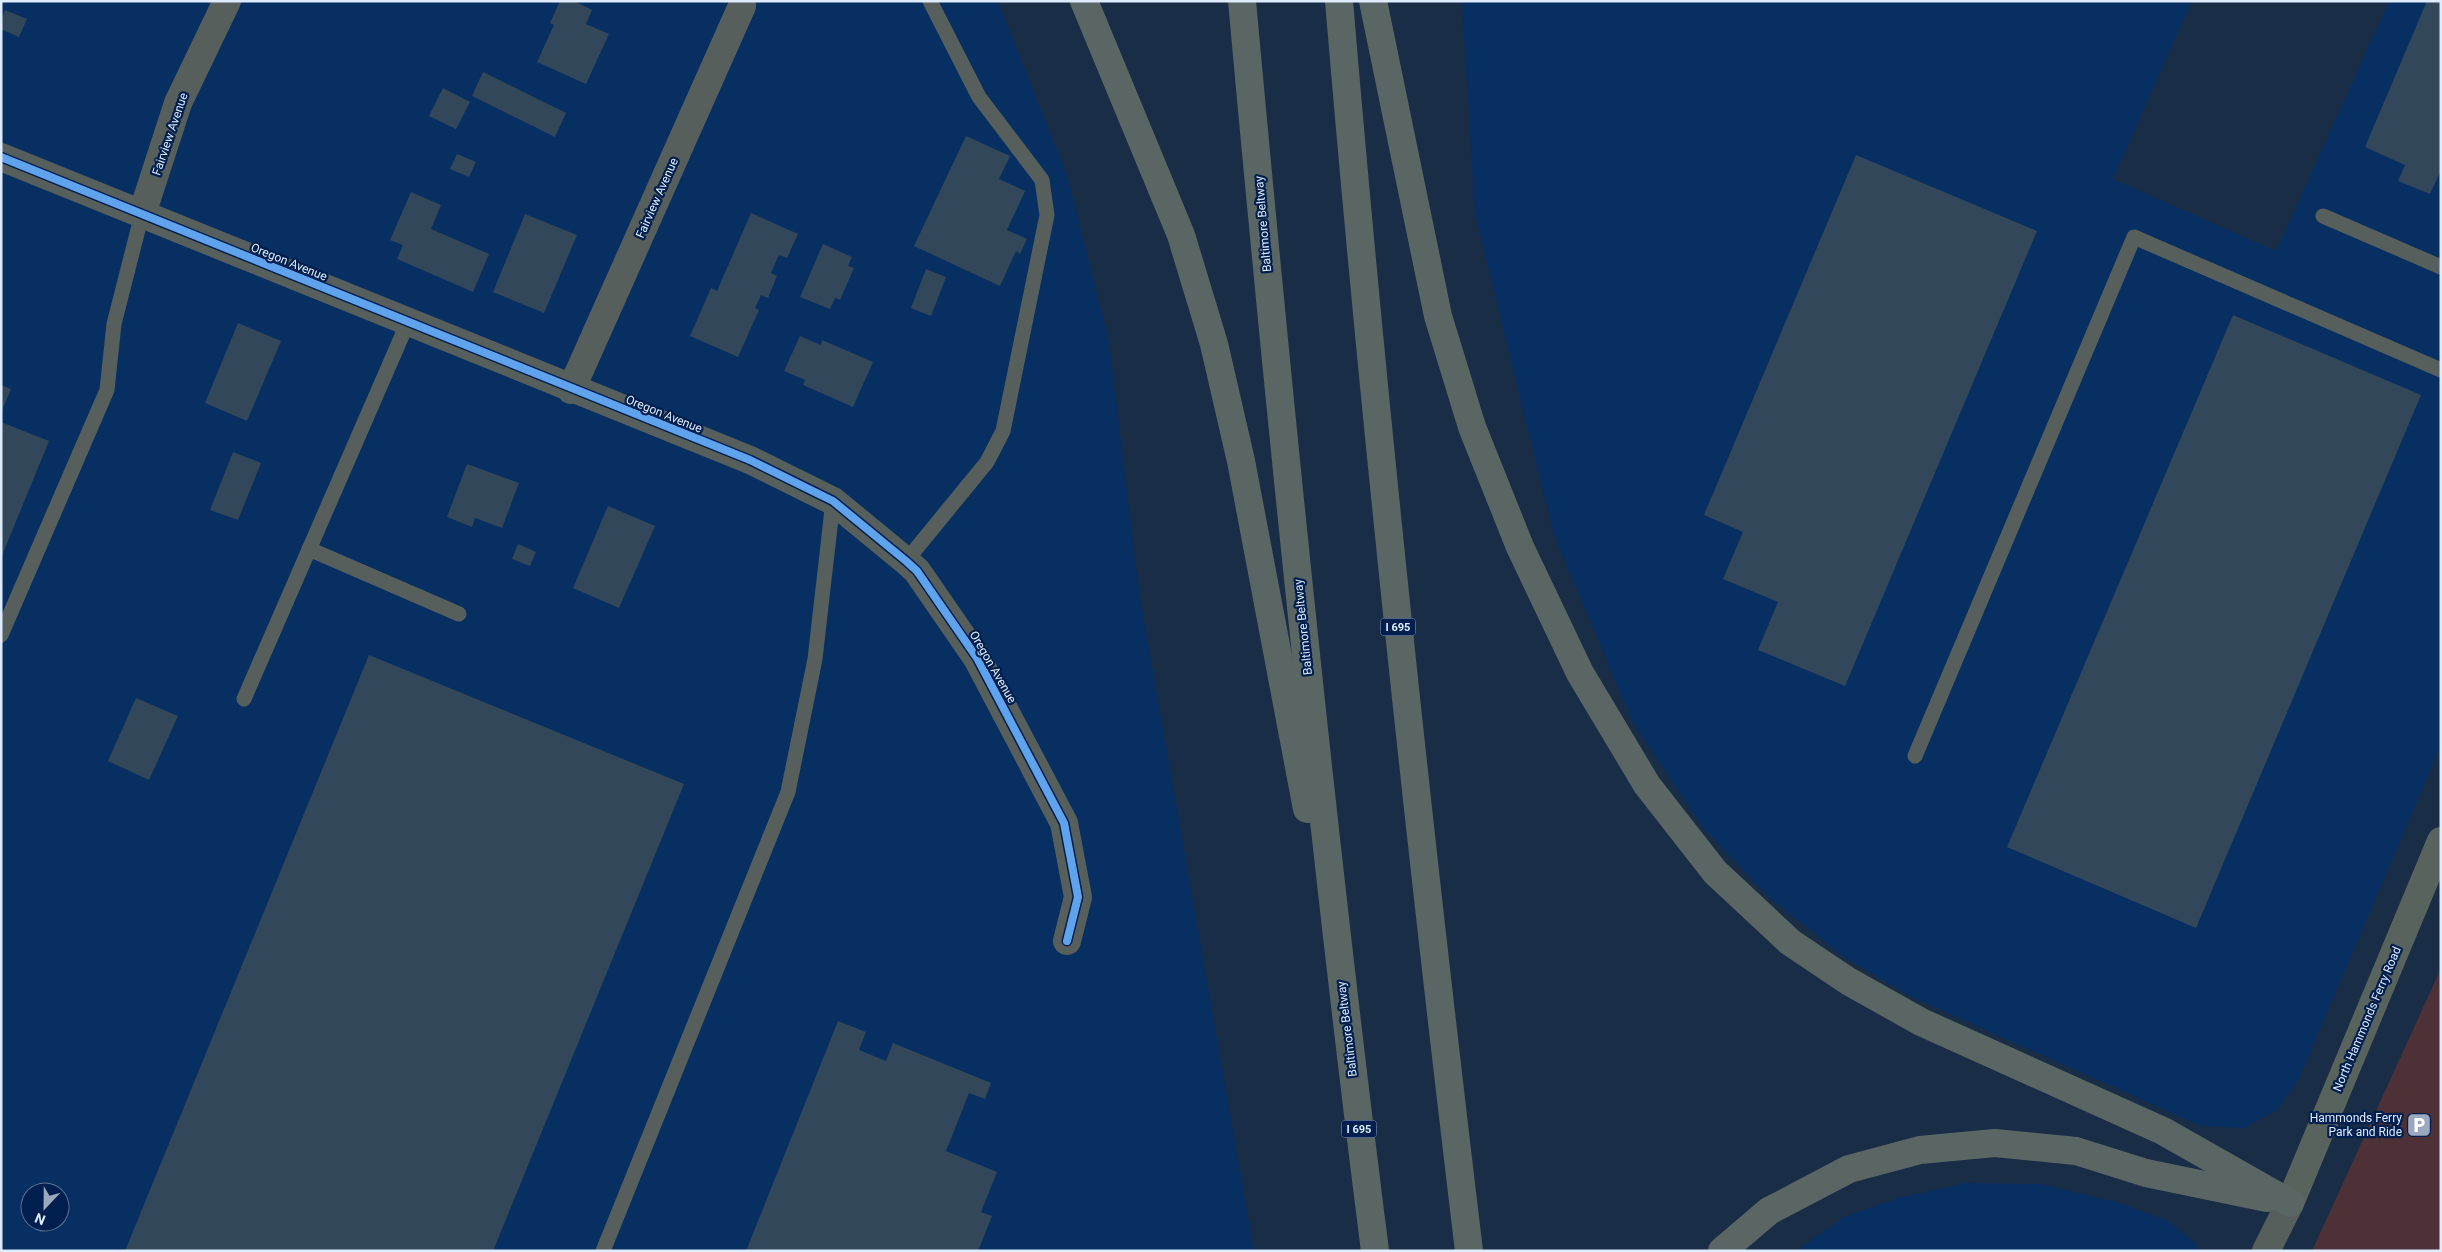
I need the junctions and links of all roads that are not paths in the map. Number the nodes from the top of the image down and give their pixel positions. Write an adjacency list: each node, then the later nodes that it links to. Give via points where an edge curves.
1 (227, 1): 9 (street, Fairview Avenue, via 178,103)
2 (930, 1): 17 (lane, via 979,98 1042,180 1047,215 1003,431 987,462)
3 (1084, 1): 24 (highway, via 1181,235 1214,344 1241,461)
4 (1242, 1): 24 (highway, Baltimore Beltway / I 695, via 1279,396)
5 (1338, 1): 28 (highway, I 695, via 1374,407)
6 (1373, 1): 25 (highway, via 1438,316 1472,427 1520,547 1576,664 1647,785 1715,872 1790,942 1848,981 1921,1022 2163,1131)
7 (743, 4): 14 (street, Fairview Avenue)
8 (1, 157): 9 (street, Oregon Avenue)
9 (142, 214): 12 (street, Oregon Avenue); 19 (lane, via 114,324 107,390)
10 (2323, 216): 11 (lane)
11 (2441, 267)
12 (408, 322): 14 (street, Oregon Avenue); 16 (lane)
13 (2441, 370): 21 (lane, via 2134,237)
14 (571, 390): 15 (street, Oregon Avenue, via 750,460)
15 (833, 501): 17 (street, Oregon Avenue); 26 (lane, via 815,659 788,792)
16 (309, 549): 18 (lane); 20 (lane)
17 (906, 561): 23 (street, Oregon Avenue, via 918,571 977,658 1064,823 1078,897)
18 (459, 614)
19 (1, 635)
20 (244, 699)
21 (1916, 756)
22 (2441, 841): 25 (main road, North Hammonds Ferry Road)
23 (1067, 940)
24 (1344, 1007): 27 (highway, Baltimore Beltway / I 695)
25 (2290, 1203): 29 (highway, via 2146,1173 2076,1151 1995,1143 1920,1150 1849,1169 1769,1211); 30 (street, North Hammonds Ferry Road)
26 (603, 1251)
27 (1375, 1251)
28 (1469, 1251)
29 (1722, 1251)
30 (2266, 1251)

